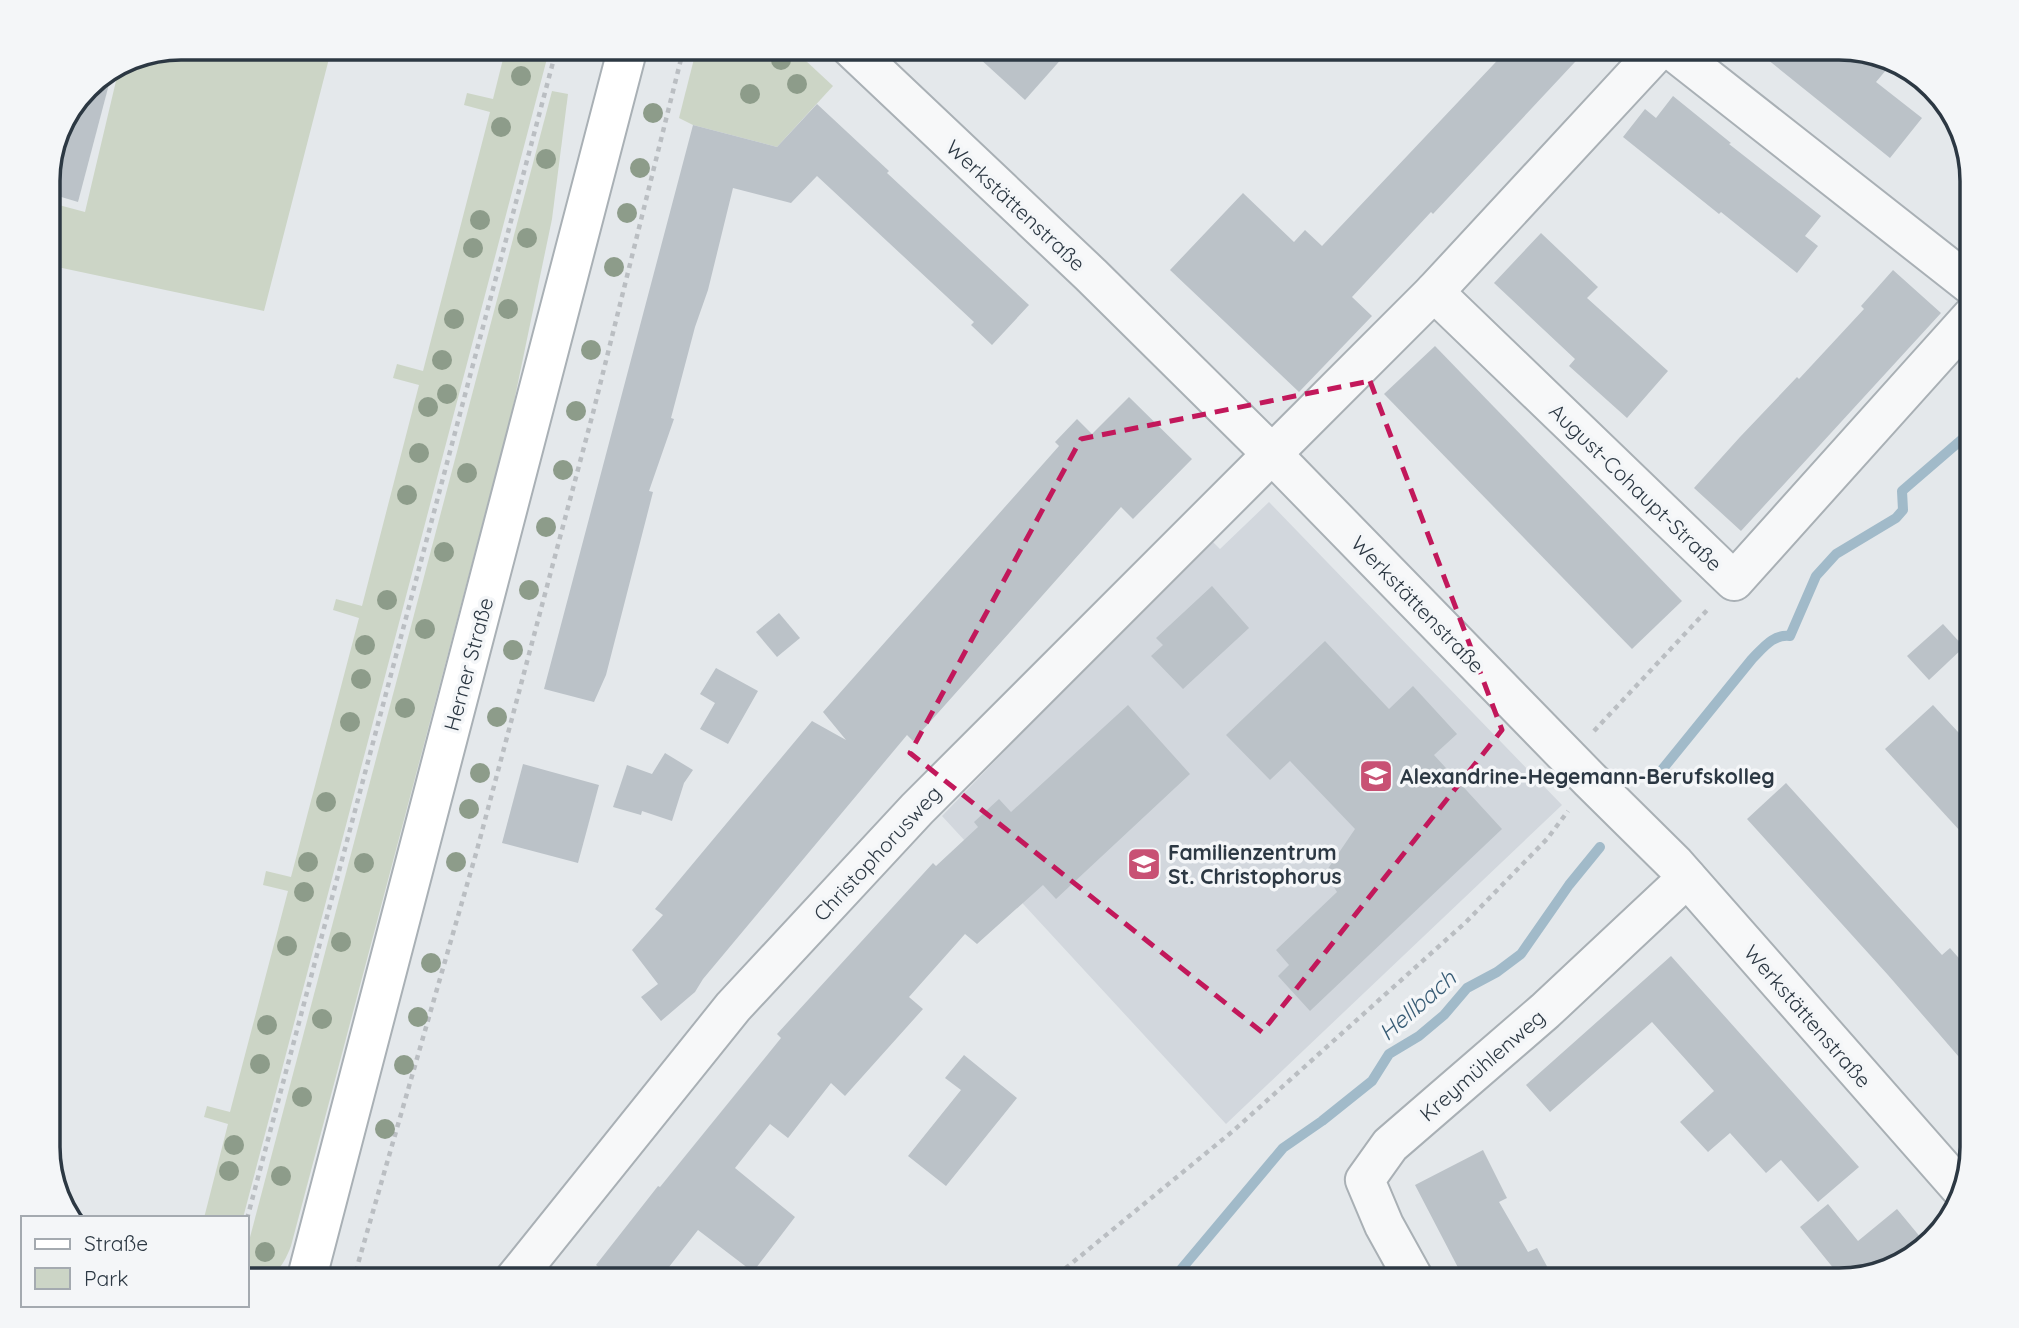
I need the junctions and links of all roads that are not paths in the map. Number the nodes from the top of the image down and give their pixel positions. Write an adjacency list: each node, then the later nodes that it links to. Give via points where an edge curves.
1 (625, 60): 11 (main road, Herner Straße)
2 (864, 60): 8 (street, Werkstättenstraße)
3 (1649, 60): 6 (street)
4 (1685, 60): 5 (street)
5 (1960, 277)
6 (1434, 292): 7 (street, August-Cohaupt-Straße, via 1734,581); 8 (street)
7 (1960, 330)
8 (1271, 453): 9 (street, Werkstättenstraße); 12 (street, Christophorusweg, via 917,809 733,1007)
9 (1687, 878): 10 (street, Werkstättenstraße); 13 (street, Kreymühlenweg, via 1545,1011 1390,1145 1365,1180)
10 (1954, 1181)
11 (309, 1268)
12 (523, 1268)
13 (1408, 1268)

